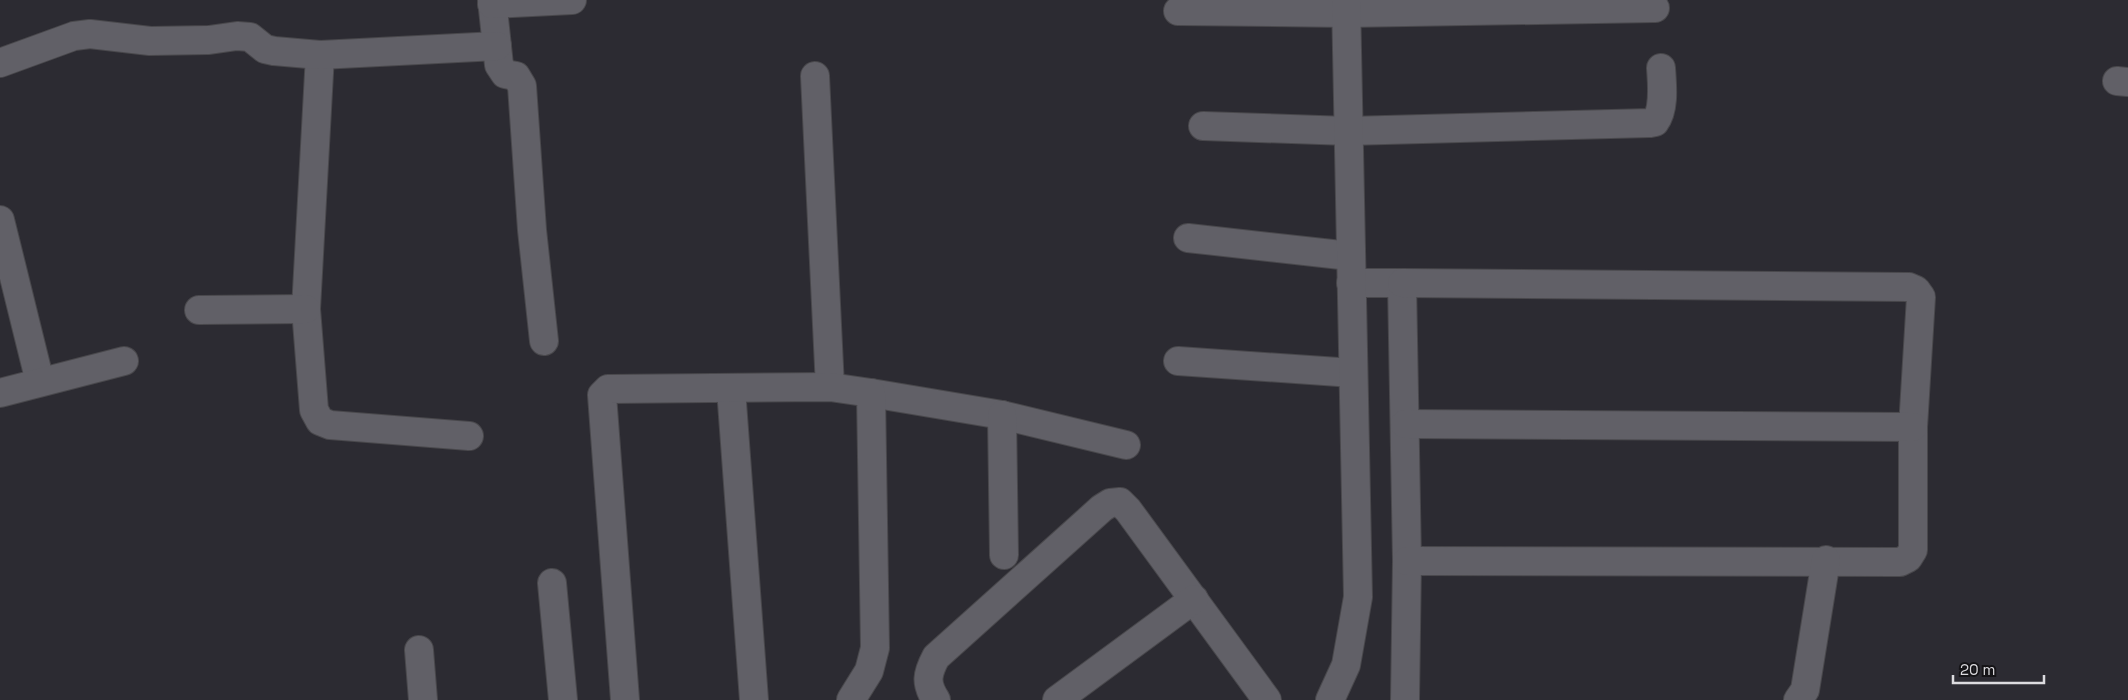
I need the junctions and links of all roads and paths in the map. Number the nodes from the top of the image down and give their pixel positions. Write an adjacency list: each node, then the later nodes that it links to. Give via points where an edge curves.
1 (572, 0): 2 (street)
2 (492, 2): 6 (street)
3 (1346, 6): 4 (street); 5 (street); 12 (street)
4 (1654, 8)
5 (1178, 11)
6 (496, 46): 7 (street); 20 (street, via 502,70 516,76 522,86)
7 (320, 55): 8 (street, via 265,49 250,37 150,41 90,34 74,36); 18 (street)
8 (0, 63)
9 (1661, 68): 12 (street, via 1662,97 1658,120 1650,123)
10 (815, 76): 25 (street)
11 (1203, 126): 12 (street)
12 (1348, 131): 15 (street)
13 (0, 220): 24 (street)
14 (1188, 238): 15 (street)
15 (1350, 256): 16 (street)
16 (1352, 283): 17 (street); 23 (street)
17 (1395, 283): 30 (street); 31 (street, via 1909,287 1916,290 1920,298)
18 (306, 309): 19 (street); 32 (street, via 314,410 320,421 330,425)
19 (199, 310)
20 (544, 341)
21 (1178, 360): 23 (street)
22 (124, 361): 24 (street)
23 (1352, 373): 48 (street, via 1358,597 1346,664)
24 (40, 382): 27 (street)
25 (830, 386): 26 (street); 28 (street)
26 (731, 389): 43 (street, via 608,389 602,394); 44 (street)
27 (0, 393)
28 (871, 393): 29 (street); 45 (street, via 875,648 869,671)
29 (1002, 415): 33 (street); 34 (street)
30 (1405, 424): 31 (street); 36 (street)
31 (1913, 427): 35 (street, via 1913,550 1908,558 1900,562)
32 (469, 436)
33 (1126, 445)
34 (1004, 555)
35 (1826, 560): 36 (street); 50 (street, via 1805,690)
36 (1407, 561): 49 (street)
37 (552, 583): 42 (street)
38 (1194, 599): 40 (street); 46 (street, via 1128,510 1120,502 1110,503 936,657 926,682); 47 (street)
39 (419, 650): 41 (street)
40 (1263, 699)
41 (423, 700)
42 (563, 700)
43 (625, 700)
44 (754, 700)
45 (851, 700)
46 (936, 700)
47 (1057, 700)
48 (1330, 700)
49 (1405, 700)
50 (1798, 700)

